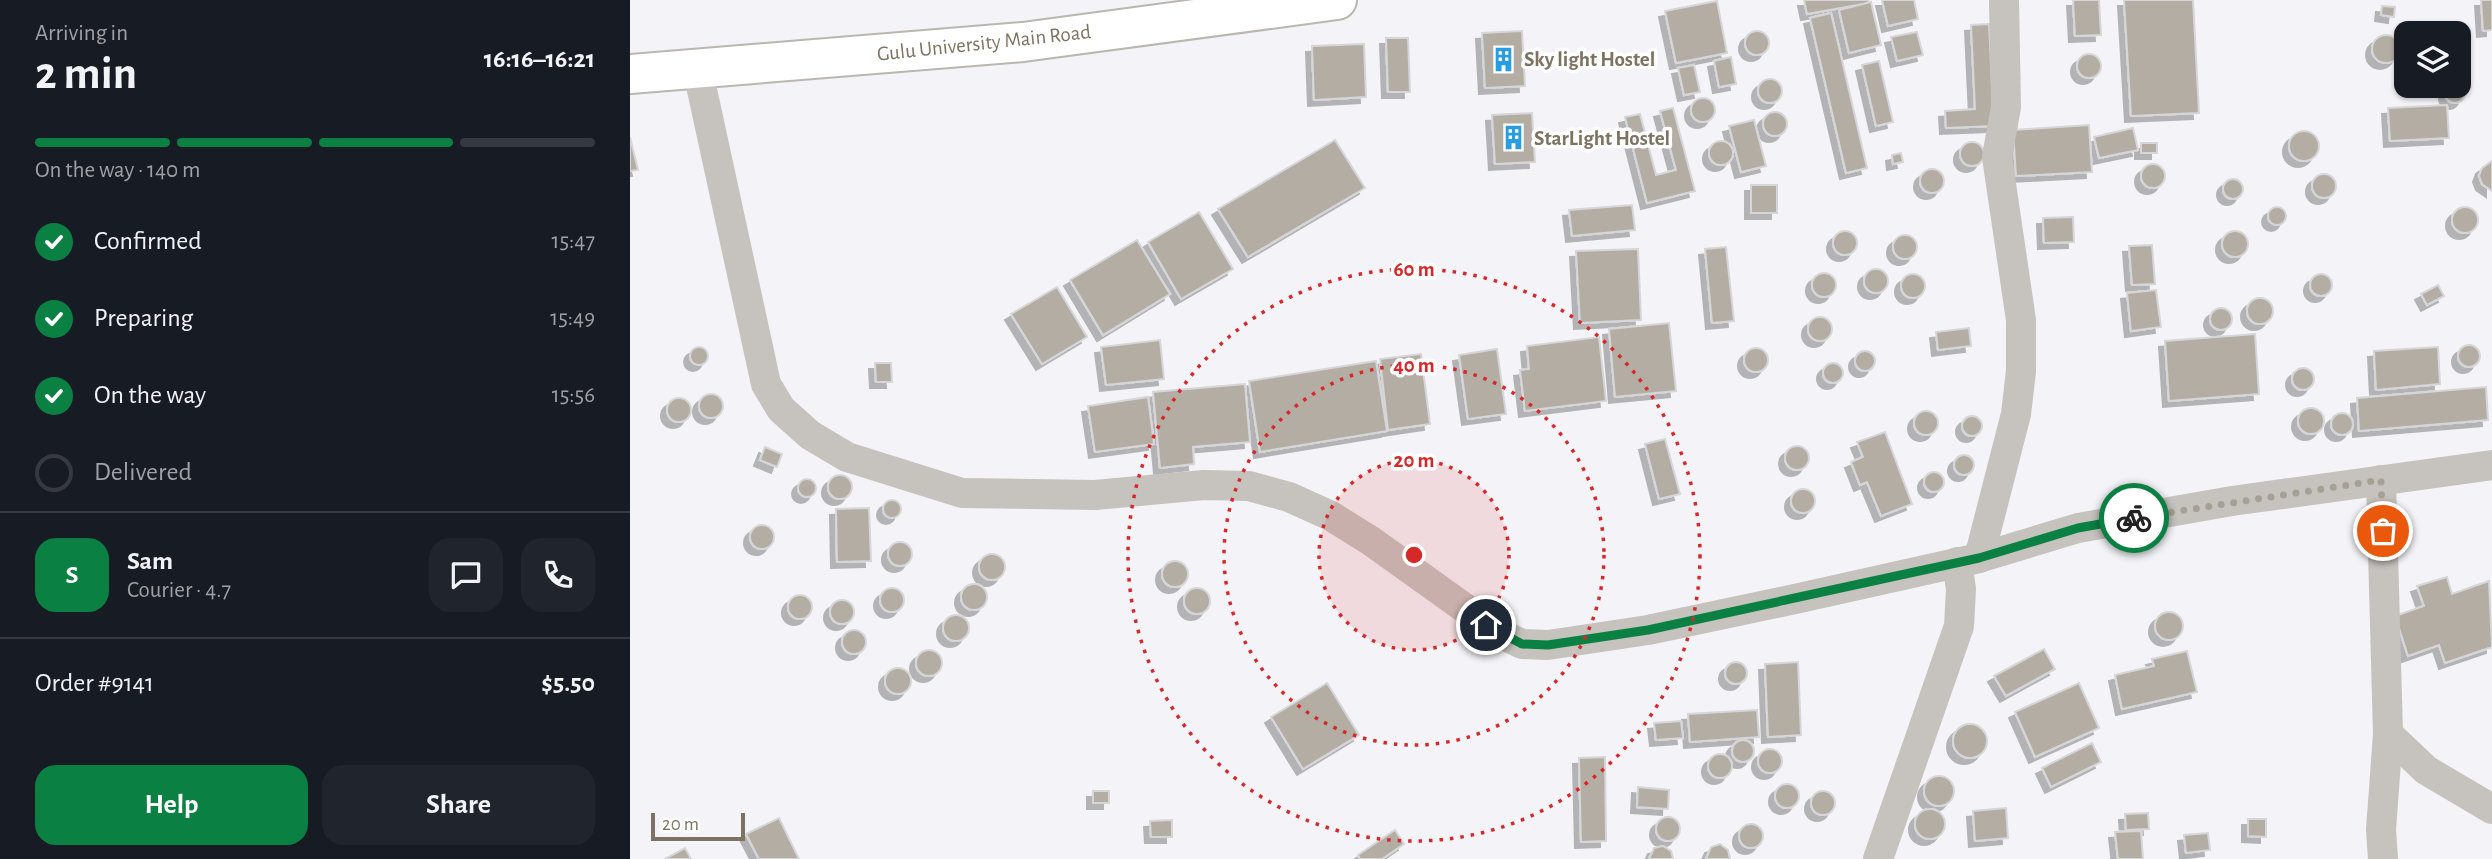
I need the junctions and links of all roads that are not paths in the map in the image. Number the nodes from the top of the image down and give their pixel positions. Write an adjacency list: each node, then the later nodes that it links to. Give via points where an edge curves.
1 (1337, 0): 3 (street, Gulu University Main Road, via 1023,42)
2 (2004, 0): 7 (street, via 2006,107 1997,157 2021,320 2021,371 2016,414)
3 (696, 67): 4 (street, Gulu University Main Road); 7 (street, via 766,384 781,409 810,435 847,457 962,493 1095,495 1204,485 1249,486 1289,497 1371,541 1472,615 1522,644 1548,645 1648,630)
4 (630, 74)
5 (2492, 465): 6 (street)
6 (2381, 480): 7 (street, via 2078,528); 8 (street)
7 (1968, 560): 10 (street, via 1959,626)
8 (2388, 734): 9 (street, via 2426,770); 11 (street)
9 (2492, 809)
10 (1878, 859)
11 (2383, 859)

